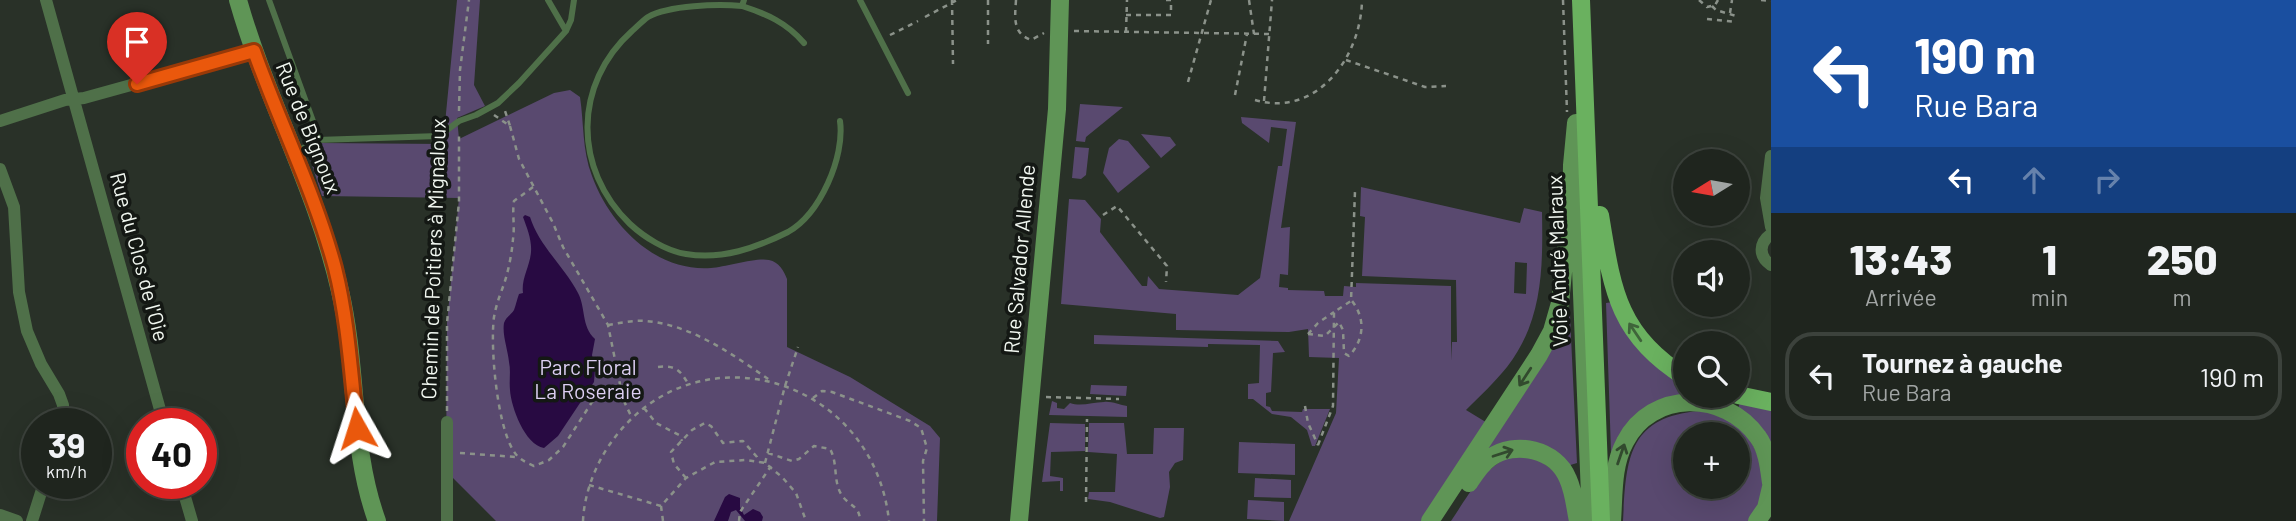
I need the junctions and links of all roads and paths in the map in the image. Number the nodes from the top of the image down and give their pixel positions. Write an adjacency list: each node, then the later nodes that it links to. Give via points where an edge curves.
1 (46, 0): 51 (street, Rue du Clos de l'Oie)
2 (238, 0): 44 (main road, Rue de Bignoux)
3 (269, 0): 61 (lane)
4 (469, 0): 57 (path, Chemin de Poitiers à Mignaloux)
5 (548, 0): 35 (lane)
6 (574, 0): 35 (lane)
7 (860, 0): 41 (lane)
8 (988, 0): 43 (path)
9 (1016, 0): 34 (path, via 1018,34 1031,40 1049,30)
10 (1060, 0): 34 (main road, Rue Salvador Allende)
11 (1127, 0): 28 (path)
12 (1163, 0): 28 (path, via 1171,1 1171,15)
13 (1211, 0): 37 (path)
14 (1249, 0): 39 (path)
15 (1272, 0): 40 (path)
16 (1362, 0): 45 (path, via 1357,34)
17 (1571, 0): 59 (main road, Voie André Malraux)
18 (1581, 0): 59 (main road, Voie André Malraux)
19 (1699, 0): 26 (path)
20 (1718, 0): 26 (path)
21 (1732, 0): 27 (path)
22 (1760, 0): 24 (path)
23 (954, 1): 29 (path); 46 (path)
24 (1771, 1)
25 (743, 3): 42 (lane, via 771,16); 58 (lane, via 712,4 649,17 615,47 602,66 591,93 590,158 618,212 644,237 684,254 724,256 769,242 811,213 825,190)
26 (1712, 6): 27 (path)
27 (1730, 13): 30 (path)
28 (1126, 15): 36 (path)
29 (925, 16)
30 (1736, 16)
31 (1707, 19): 33 (path)
32 (918, 21): 41 (path)
33 (1736, 22)
34 (1060, 30): 36 (path); 122 (main road, Rue Salvador Allende, via 1057,109)
35 (566, 31): 54 (lane, via 519,83)
36 (1126, 32): 37 (path)
37 (1202, 33): 38 (path); 47 (path)
38 (1247, 34): 39 (path); 50 (path)
39 (1254, 34): 40 (path)
40 (1270, 34): 53 (path)
41 (881, 40): 49 (lane)
42 (804, 43)
43 (988, 44)
44 (254, 51): 51 (street); 62 (main road, Rue de Bignoux)
45 (1346, 60): 48 (path, via 1425,87); 53 (path, via 1315,92 1287,103)
46 (953, 64)
47 (1188, 82)
48 (1446, 86)
49 (908, 93)
50 (1235, 94)
51 (76, 100): 56 (street); 90 (street, Rue du Clos de l'Oie)
52 (1255, 100): 53 (path)
53 (1264, 103)
54 (486, 110): 57 (lane); 60 (path)
55 (505, 111): 60 (path)
56 (0, 121)
57 (459, 121): 61 (lane, via 439,136); 94 (path, Chemin de Poitiers à Mignaloux, via 459,202 447,323)
58 (840, 121)
59 (1581, 122): 78 (main road, one-way to 59, via 1641,342 1623,313 1611,280); 123 (main road, one-way to 123, via 1572,165 1571,226 1552,331); 126 (main road, Voie André Malraux); 127 (main road, Voie André Malraux)
60 (510, 126): 65 (path)
61 (317, 140): 62 (lane)
62 (294, 153): 113 (main road, Rue de Bignoux, via 341,293 363,472)
63 (1771, 156): 68 (street, via 1766,198)
64 (0, 169): 89 (street, via 14,207 19,292 27,331)
65 (533, 187): 74 (path); 98 (path, via 514,201 511,256 493,321 496,382 505,432)
66 (1355, 191): 72 (path)
67 (1102, 215): 71 (path, via 1117,206 1167,266)
68 (1771, 227)
69 (1771, 234): 70 (street, via 1761,248)
70 (1771, 265)
71 (1166, 282)
72 (1351, 301): 73 (path); 75 (path, via 1362,328 1349,356 1344,353 1342,323)
73 (1334, 312): 75 (path); 75 (path, via 1308,334 1322,337)
74 (608, 325): 79 (path, via 646,321 673,327 721,348); 82 (path)
75 (1334, 328): 88 (path, via 1333,407 1318,445)
76 (798, 347): 81 (path)
77 (658, 367): 80 (path, via 680,370)
78 (1673, 369)
79 (772, 382): 80 (path, via 716,379); 81 (path)
80 (689, 385): 91 (path)
81 (785, 386): 83 (path); 97 (path)
82 (621, 393): 92 (path); 98 (path, via 592,402 563,447 549,460 534,466)
83 (813, 398): 120 (path, via 835,413 869,453 880,477); 121 (path, via 832,391 921,428 927,448)
84 (1053, 398): 86 (path)
85 (1750, 398): 87 (main road)
86 (1119, 399)
87 (1771, 402)
88 (1305, 406)
89 (63, 408)
90 (160, 408)
91 (644, 408): 92 (path); 95 (path)
92 (632, 418): 103 (path, via 607,449)
93 (1087, 419): 107 (path)
94 (447, 422): 96 (street, Chemin de Poitiers à Mignaloux)
95 (682, 441): 99 (path, via 705,423 723,443 743,441); 102 (path, via 670,457)
96 (446, 452): 98 (path); 114 (street, Chemin de Poitiers à Mignaloux)
97 (768, 453): 100 (path); 119 (path, via 792,461 814,446 830,449 840,493 856,507)
98 (519, 457)
99 (759, 462): 100 (path); 102 (path, via 715,463)
100 (765, 463): 101 (path)
101 (771, 466): 117 (path); 118 (path, via 796,493)
102 (686, 478): 108 (path)
103 (590, 485): 108 (path); 115 (path)
104 (1771, 485): 128 (main road, one-way to 104, via 1615,470 1625,442 1640,421 1672,404 1697,400 1742,420 1759,438); 129 (main road, via 1766,508)
105 (39, 499): 111 (street)
106 (186, 499): 112 (street)
107 (1086, 502)
108 (661, 506): 116 (path)
109 (0, 515): 110 (street)
110 (16, 521)
111 (32, 521)
112 (192, 521)
113 (377, 521)
114 (447, 521)
115 (583, 521)
116 (663, 521)
117 (738, 521)
118 (806, 521)
119 (860, 521)
120 (889, 521)
121 (924, 521)
122 (1019, 521)
123 (1430, 521)
124 (1444, 521): 125 (main road, one-way to 125, via 1490,458 1524,449 1543,453 1562,469)
125 (1578, 521)
126 (1591, 521)
127 (1601, 521)
128 (1612, 521)
129 (1757, 521)

